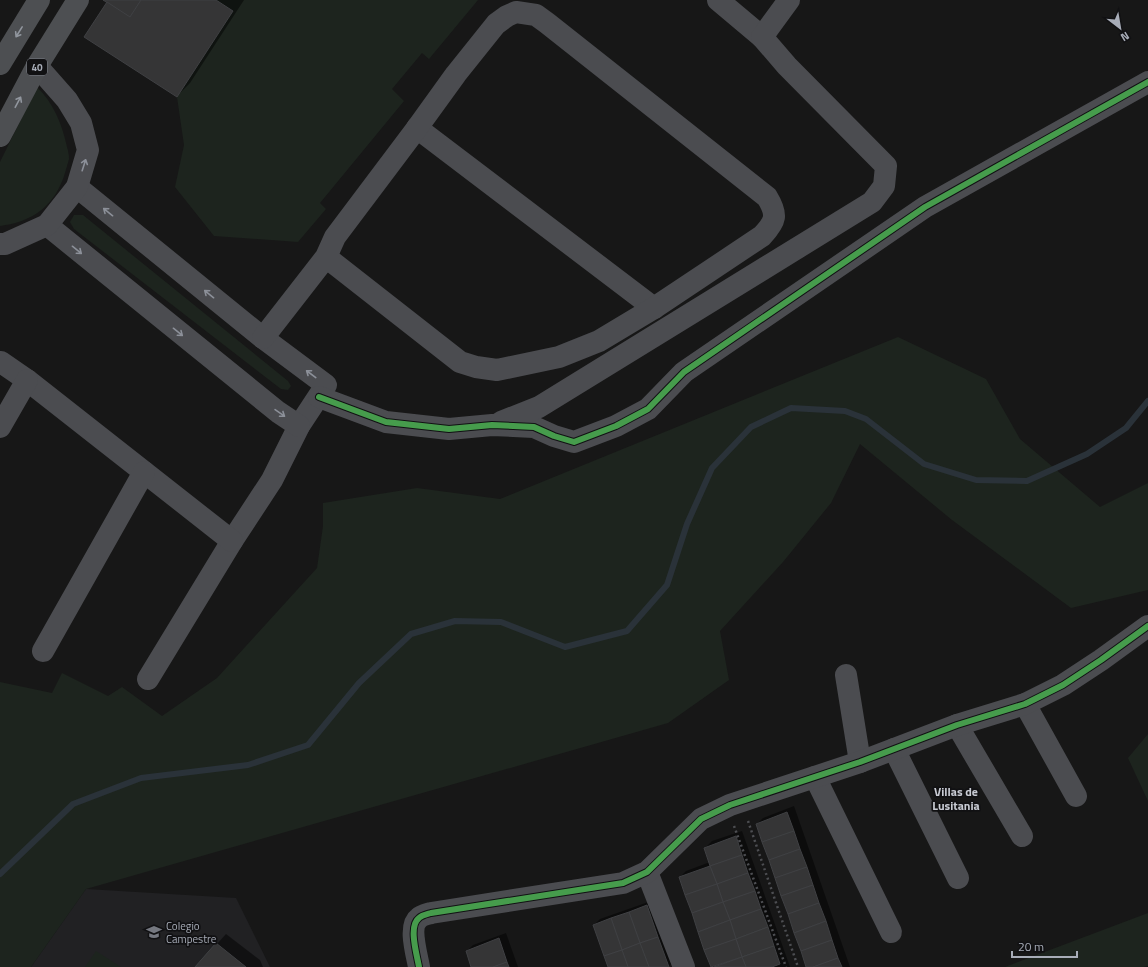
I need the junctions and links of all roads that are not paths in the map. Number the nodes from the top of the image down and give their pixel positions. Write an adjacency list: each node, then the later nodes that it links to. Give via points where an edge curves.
1 (39, 0): 6 (main road, one-way to 6)
2 (78, 0): 7 (main road, 40)
3 (718, 0): 5 (street)
4 (789, 0): 5 (street)
5 (762, 36): 20 (street, via 787,66 886,166 884,186 872,202 539,408)
6 (0, 64)
7 (37, 66): 10 (main road, 40, one-way to 7); 11 (street, one-way to 7, via 88,150 81,123 66,100)
8 (1148, 82): 20 (street, via 926,207 684,372 648,409 616,426 574,442 534,427)
9 (417, 128): 14 (street, via 336,237); 15 (street); 15 (street, via 496,24 516,12 536,15 547,23 768,197 773,207 775,216 771,226 762,236)
10 (0, 136)
11 (77, 187): 12 (street); 16 (street, one-way to 11)
12 (47, 225): 13 (street); 22 (street, one-way to 22, via 278,412)
13 (0, 244)
14 (326, 257): 15 (street, via 460,362 476,368 497,370 559,357 599,341); 16 (street)
15 (654, 308)
16 (263, 338): 19 (street, one-way to 16, via 326,385)
17 (1, 362): 18 (street)
18 (27, 380): 21 (street); 23 (street)
19 (319, 397): 20 (street, via 386,422 449,429); 22 (street)
20 (492, 425)
21 (0, 426)
22 (300, 426): 24 (street, via 272,480)
23 (144, 472): 24 (street); 26 (street)
24 (232, 541): 28 (street)
25 (1148, 626): 29 (street, via 1062,685)
26 (43, 651)
27 (846, 675): 32 (street)
28 (148, 679)
29 (1025, 704): 30 (street); 34 (street)
30 (956, 725): 31 (street); 35 (street)
31 (894, 749): 32 (street); 37 (street)
32 (860, 762): 33 (street)
33 (815, 777): 36 (street, via 700,819); 38 (street)
34 (1076, 796)
35 (1022, 836)
36 (647, 872): 39 (street, via 623,883 431,913 418,918 413,937); 40 (street)
37 (958, 878)
38 (891, 932)
39 (419, 967)
40 (684, 967)

